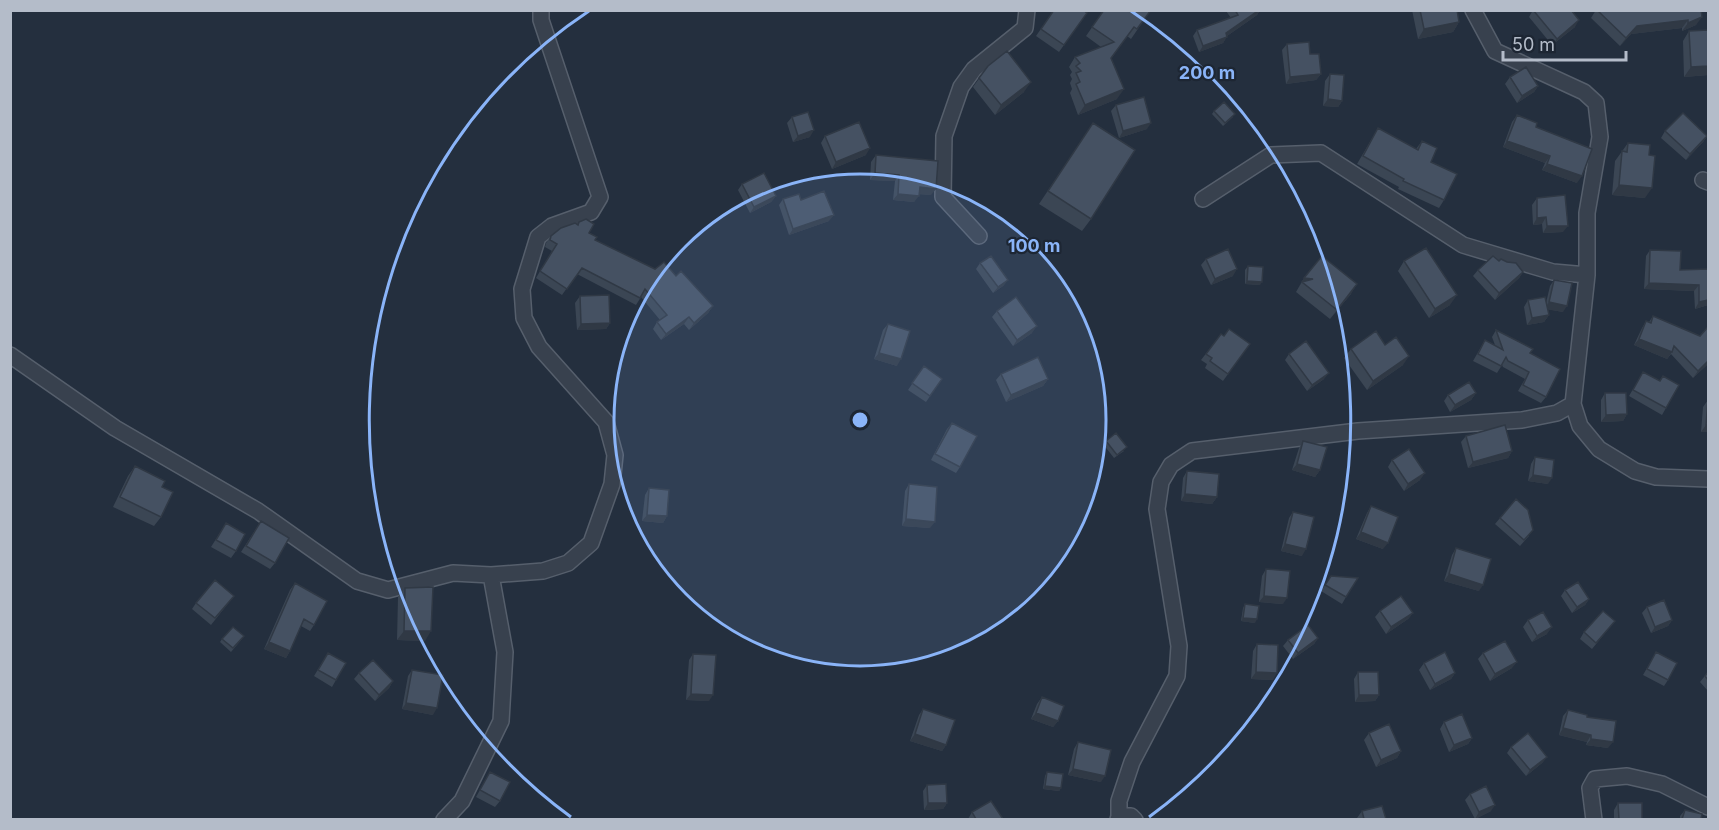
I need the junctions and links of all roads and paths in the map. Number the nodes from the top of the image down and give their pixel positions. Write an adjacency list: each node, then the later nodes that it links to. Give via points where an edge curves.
1 (541, 10): 10 (street, via 541,20 600,197 591,212 552,226 538,237 522,289 524,318 538,346 606,422 615,455 612,484 591,543 568,563 543,571)
2 (1027, 10): 5 (street, via 1025,28 974,69 961,87 944,136 943,196)
3 (1473, 10): 6 (street, via 1495,51 1584,92 1596,103 1600,136 1587,213)
4 (1203, 199): 6 (street, via 1271,155 1321,153 1463,245 1553,272)
5 (979, 236)
6 (1587, 275): 8 (street)
7 (10, 355): 10 (street, via 115,428 258,511 357,582 388,590 453,573)
8 (1573, 404): 9 (street, via 1580,426 1599,449 1635,471 1656,477); 12 (street, via 1557,413 1522,420 1358,430 1192,451 1171,465 1161,482 1157,510 1179,646 1178,676 1132,762 1119,801)
9 (1708, 478)
10 (491, 575): 13 (street, via 505,652 501,721 462,801)
11 (1708, 807): 15 (street, via 1662,784 1627,776 1595,779 1590,788)
12 (1118, 818): 14 (street)
13 (444, 819)
14 (1135, 819)
15 (1594, 819)

